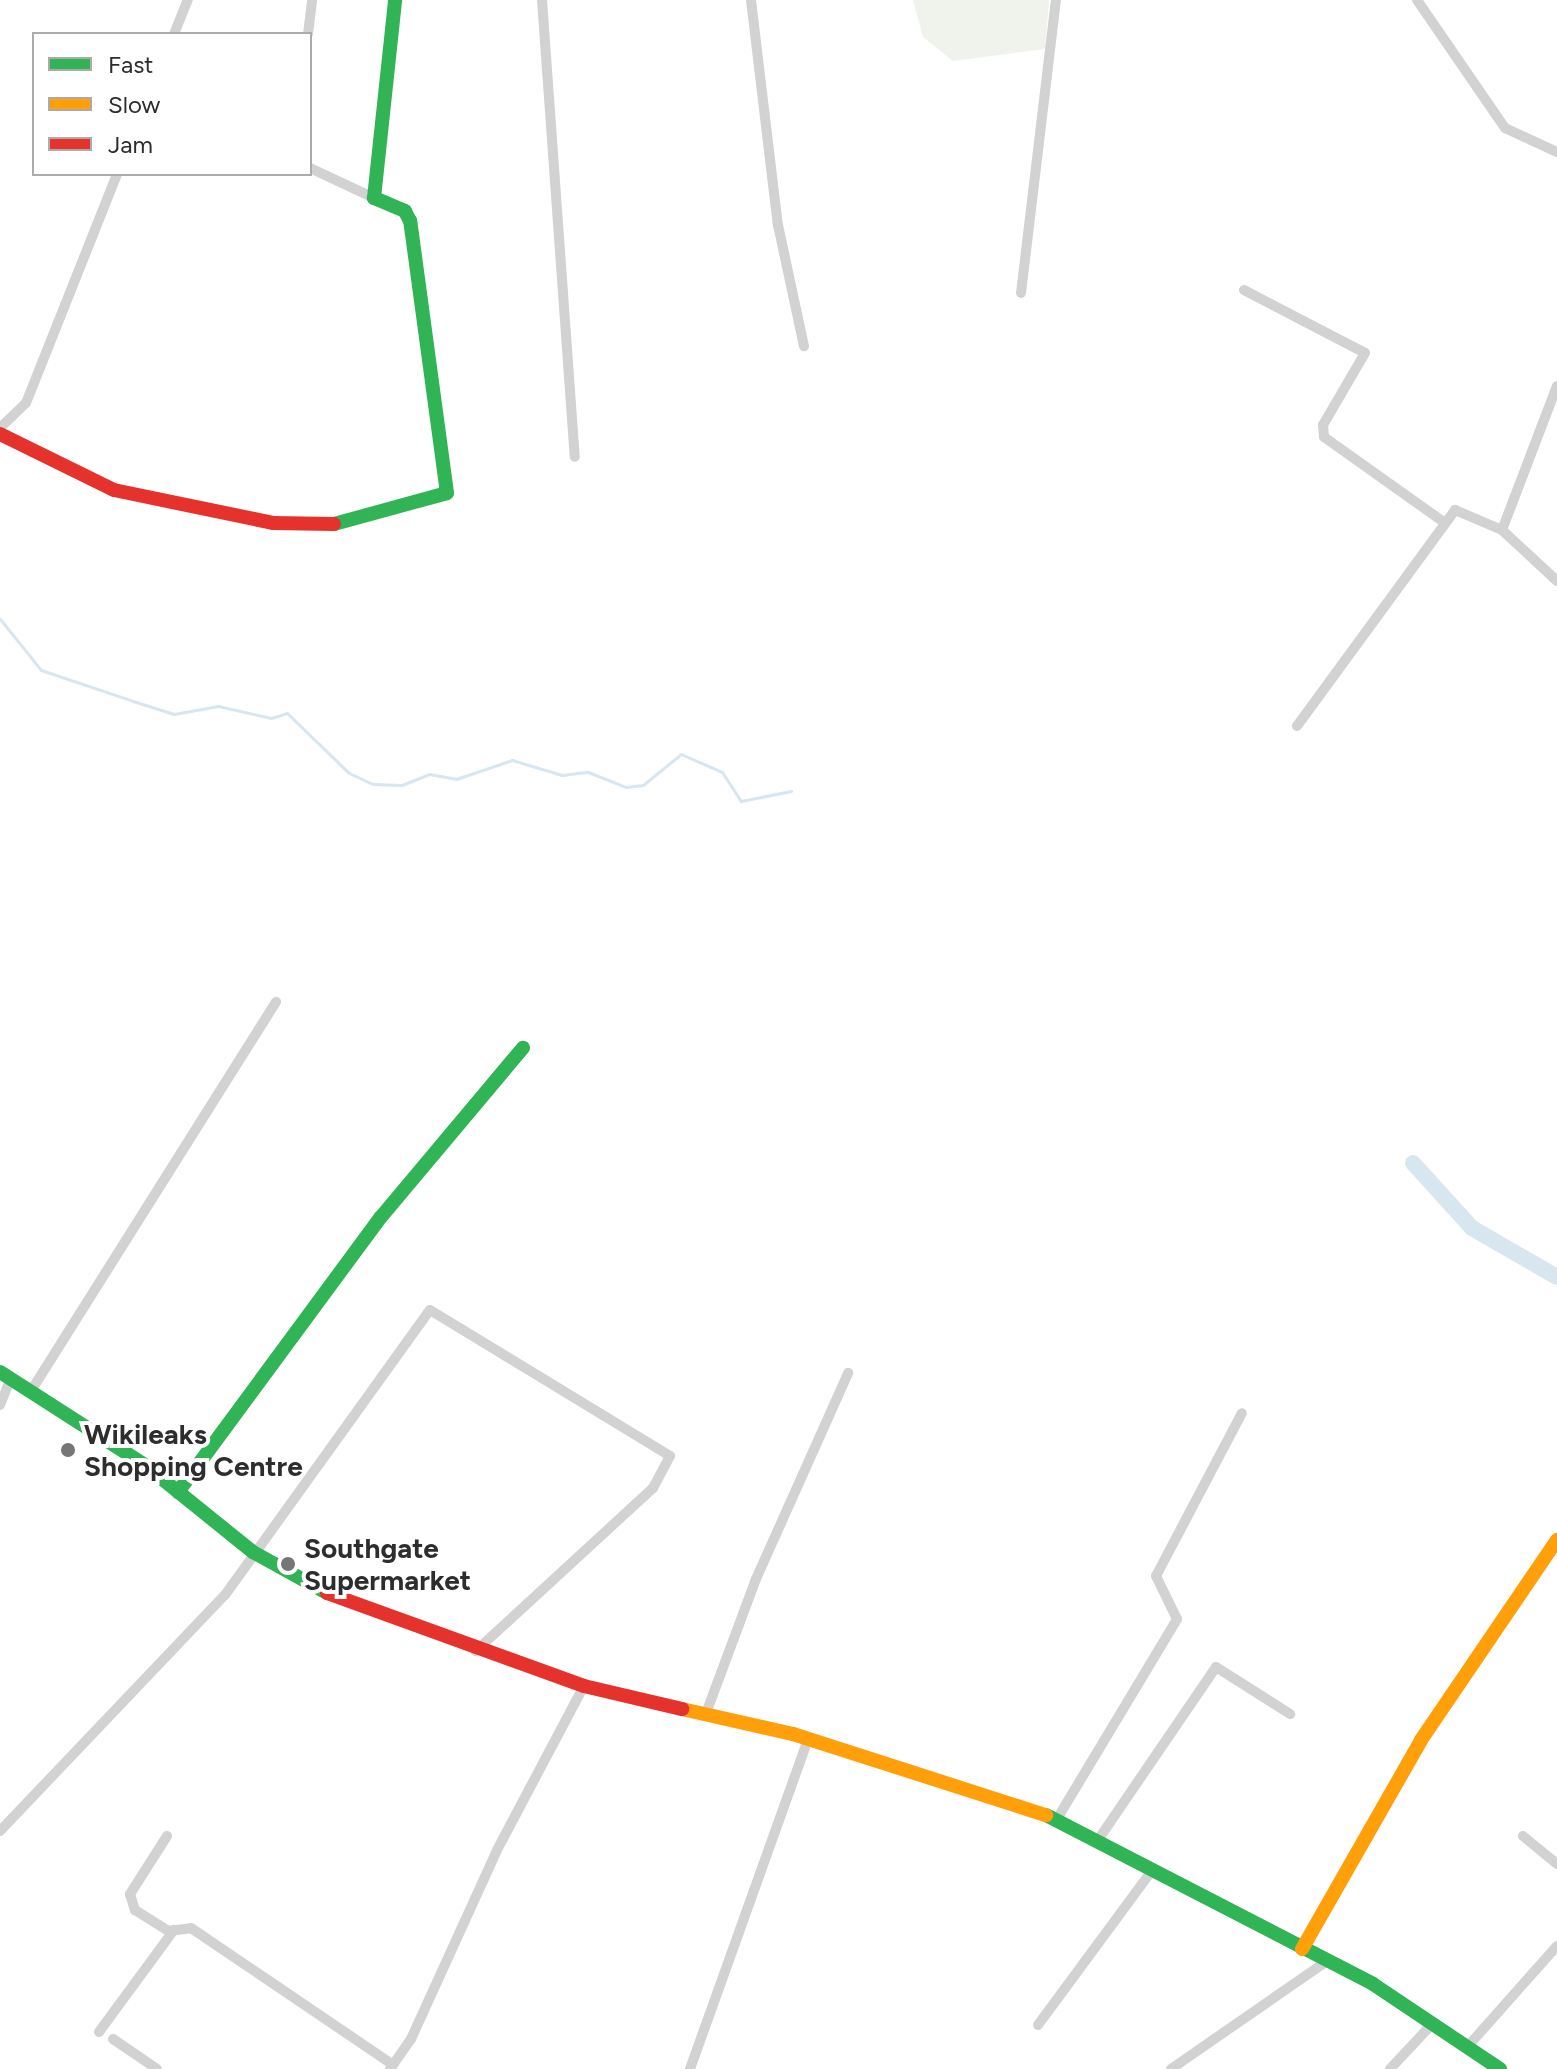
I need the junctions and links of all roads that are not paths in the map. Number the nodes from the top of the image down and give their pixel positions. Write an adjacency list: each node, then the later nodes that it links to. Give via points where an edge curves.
1 (188, 0): 8 (street)
2 (312, 0): 9 (street)
3 (395, 0): 13 (street)
4 (542, 0): 19 (street)
5 (751, 0): 16 (street, via 778,225)
6 (1056, 0): 15 (street)
7 (1417, 0): 10 (street, via 1505,128)
8 (175, 32)
9 (308, 32)
10 (1557, 152)
11 (312, 169): 13 (street)
12 (116, 176): 18 (street, via 26,403)
13 (374, 198): 18 (street, via 405,211 410,221 448,488 441,498 344,524 273,523 114,490)
14 (1244, 290): 20 (street, via 1365,353 1323,425 1324,437)
15 (1021, 293)
16 (804, 346)
17 (1557, 386): 21 (street)
18 (0, 431)
19 (575, 457)
20 (1442, 521): 21 (street, via 1462,509); 23 (street)
21 (1502, 530): 22 (street)
22 (1557, 581)
23 (1297, 726)
24 (276, 1002): 28 (street)
25 (523, 1048): 31 (street, via 381,1217)
26 (848, 1373): 37 (street, via 756,1579)
27 (5, 1375): 28 (street); 29 (street)
28 (31, 1391): 31 (street)
29 (0, 1405)
30 (1242, 1413): 39 (street, via 1156,1576 1177,1619)
31 (178, 1492): 33 (street)
32 (1557, 1540): 48 (street, via 1421,1740)
33 (253, 1552): 34 (street, via 340,1600); 34 (street, via 425,1314 435,1310 670,1456 653,1488); 40 (street, via 194,1630)
34 (476, 1651): 35 (street)
35 (584, 1686): 37 (street); 55 (street)
36 (1290, 1714): 43 (street, via 1216,1667)
37 (705, 1716): 38 (street)
38 (808, 1739): 39 (street); 57 (street)
39 (1057, 1819): 43 (street)
40 (0, 1831)
41 (167, 1836): 46 (street, via 128,1900)
42 (1523, 1836): 44 (street)
43 (1098, 1840): 45 (street)
44 (1557, 1864)
45 (1153, 1869): 48 (street); 51 (street)
46 (174, 1930): 52 (street); 55 (street, via 191,1928)
47 (1557, 1946): 54 (street)
48 (1302, 1949): 49 (street)
49 (1327, 1961): 50 (street); 58 (street)
50 (1433, 2023): 54 (street); 59 (street)
51 (1038, 2025)
52 (99, 2032)
53 (113, 2039): 56 (street)
54 (1469, 2045): 60 (street)
55 (391, 2067)
56 (157, 2069)
57 (690, 2069)
58 (1171, 2069)
59 (1390, 2069)
60 (1500, 2069)

